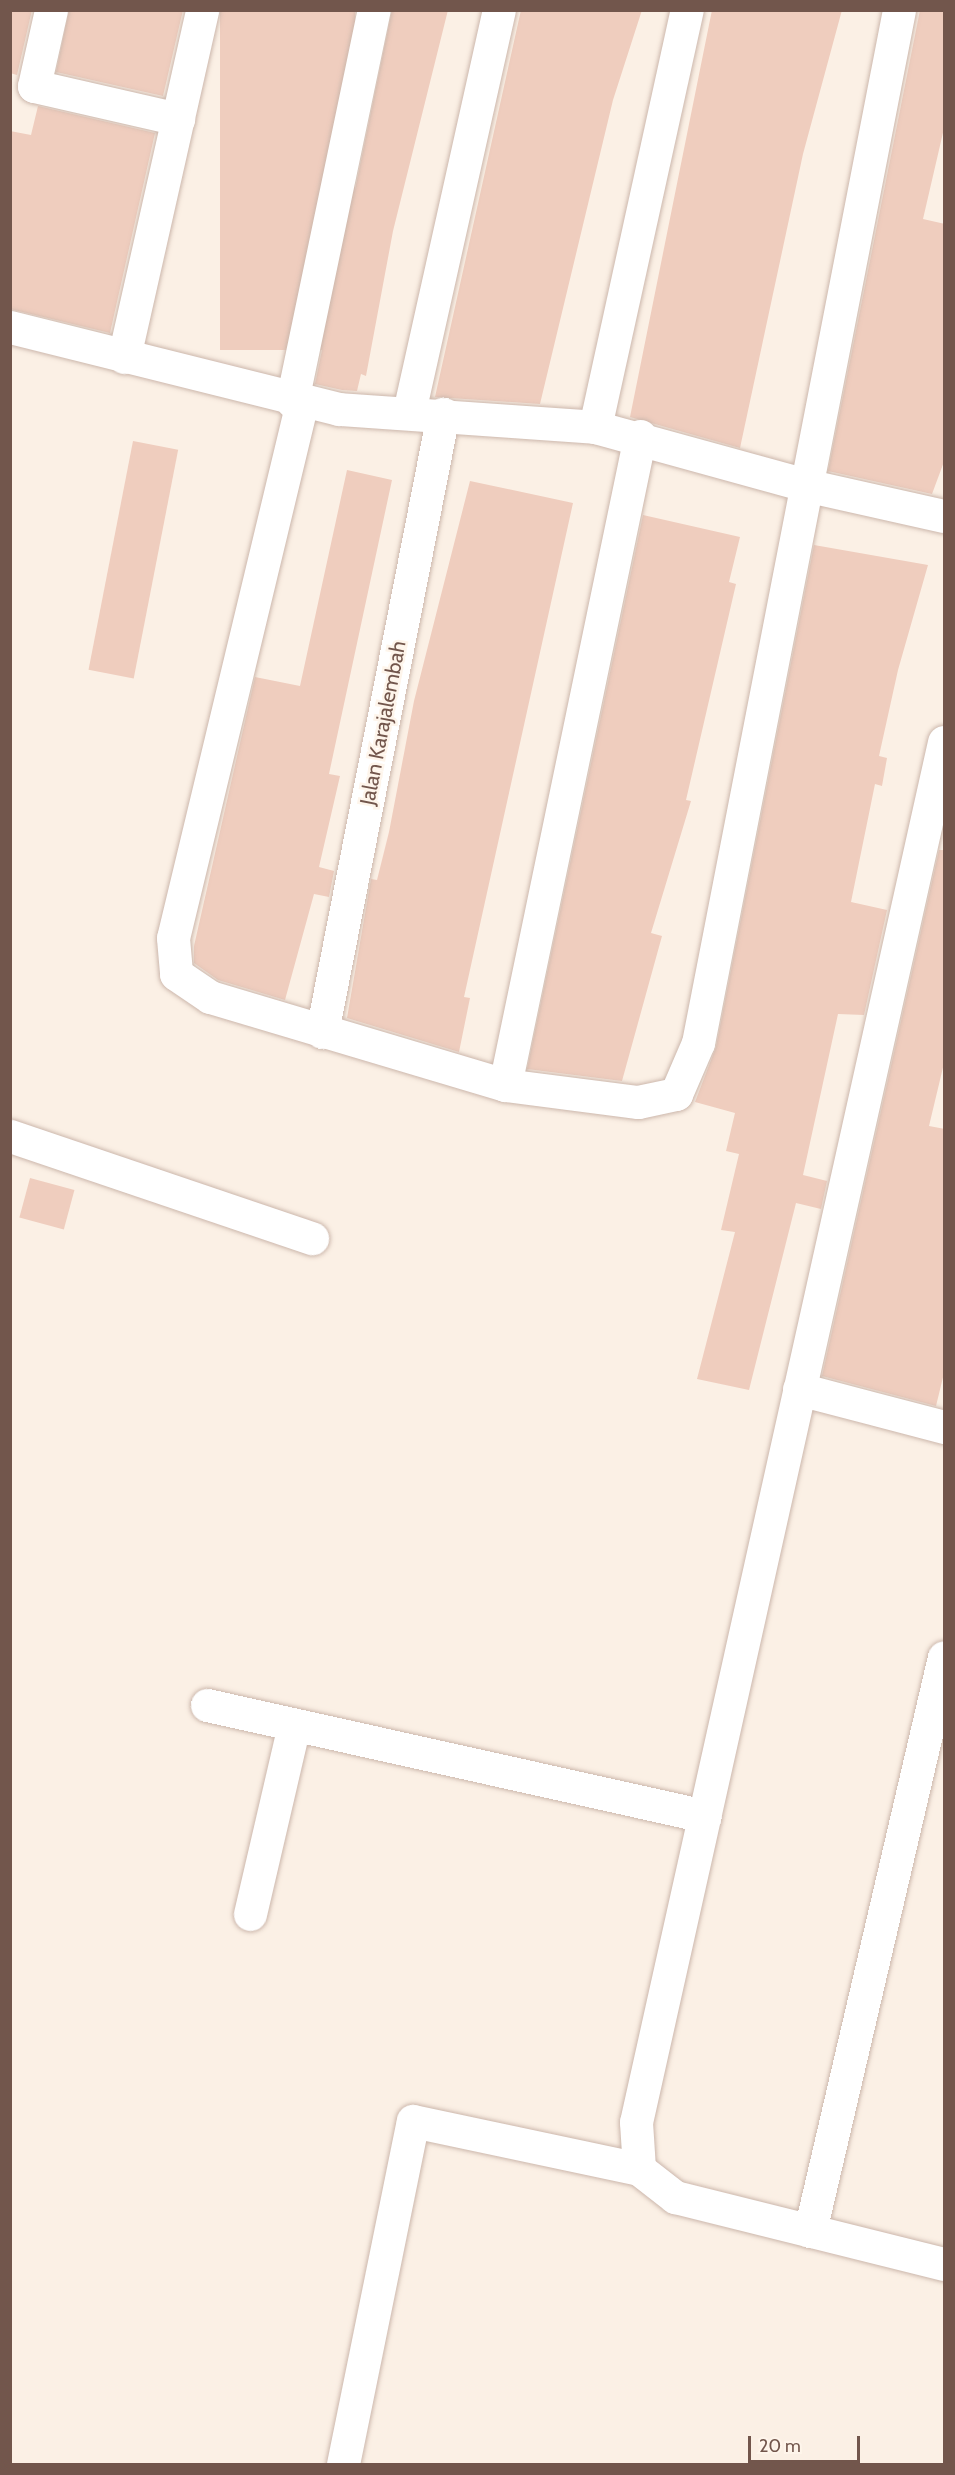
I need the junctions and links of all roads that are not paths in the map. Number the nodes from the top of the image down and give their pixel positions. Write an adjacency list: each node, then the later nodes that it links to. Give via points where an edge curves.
1 (51, 10): 7 (street, via 34,86)
2 (202, 10): 7 (street)
3 (374, 10): 10 (street)
4 (499, 10): 11 (street)
5 (687, 10): 13 (street)
6 (899, 10): 15 (street)
7 (178, 119): 9 (street)
8 (10, 327): 9 (street)
9 (124, 357): 10 (street)
10 (297, 401): 11 (street); 18 (street, via 173,938 176,974 210,997)
11 (409, 412): 12 (street)
12 (443, 414): 13 (street); 18 (street, Jalan Karajalembah)
13 (596, 427): 14 (street)
14 (640, 436): 15 (street); 19 (street)
15 (805, 485): 16 (street); 19 (street, via 698,1043 676,1094 638,1102)
16 (945, 516)
17 (945, 742): 22 (street)
18 (322, 1032): 19 (street)
19 (505, 1085)
20 (10, 1136): 21 (street)
21 (312, 1238)
22 (799, 1389): 23 (street); 27 (street)
23 (945, 1427)
24 (945, 1657): 30 (street)
25 (207, 1705): 26 (street)
26 (294, 1725): 27 (street); 28 (street)
27 (705, 1816): 29 (street, via 636,2122)
28 (250, 1914)
29 (639, 2169): 30 (street, via 675,2197); 32 (street, via 413,2121)
30 (810, 2231): 31 (street)
31 (945, 2264)
32 (342, 2464)

